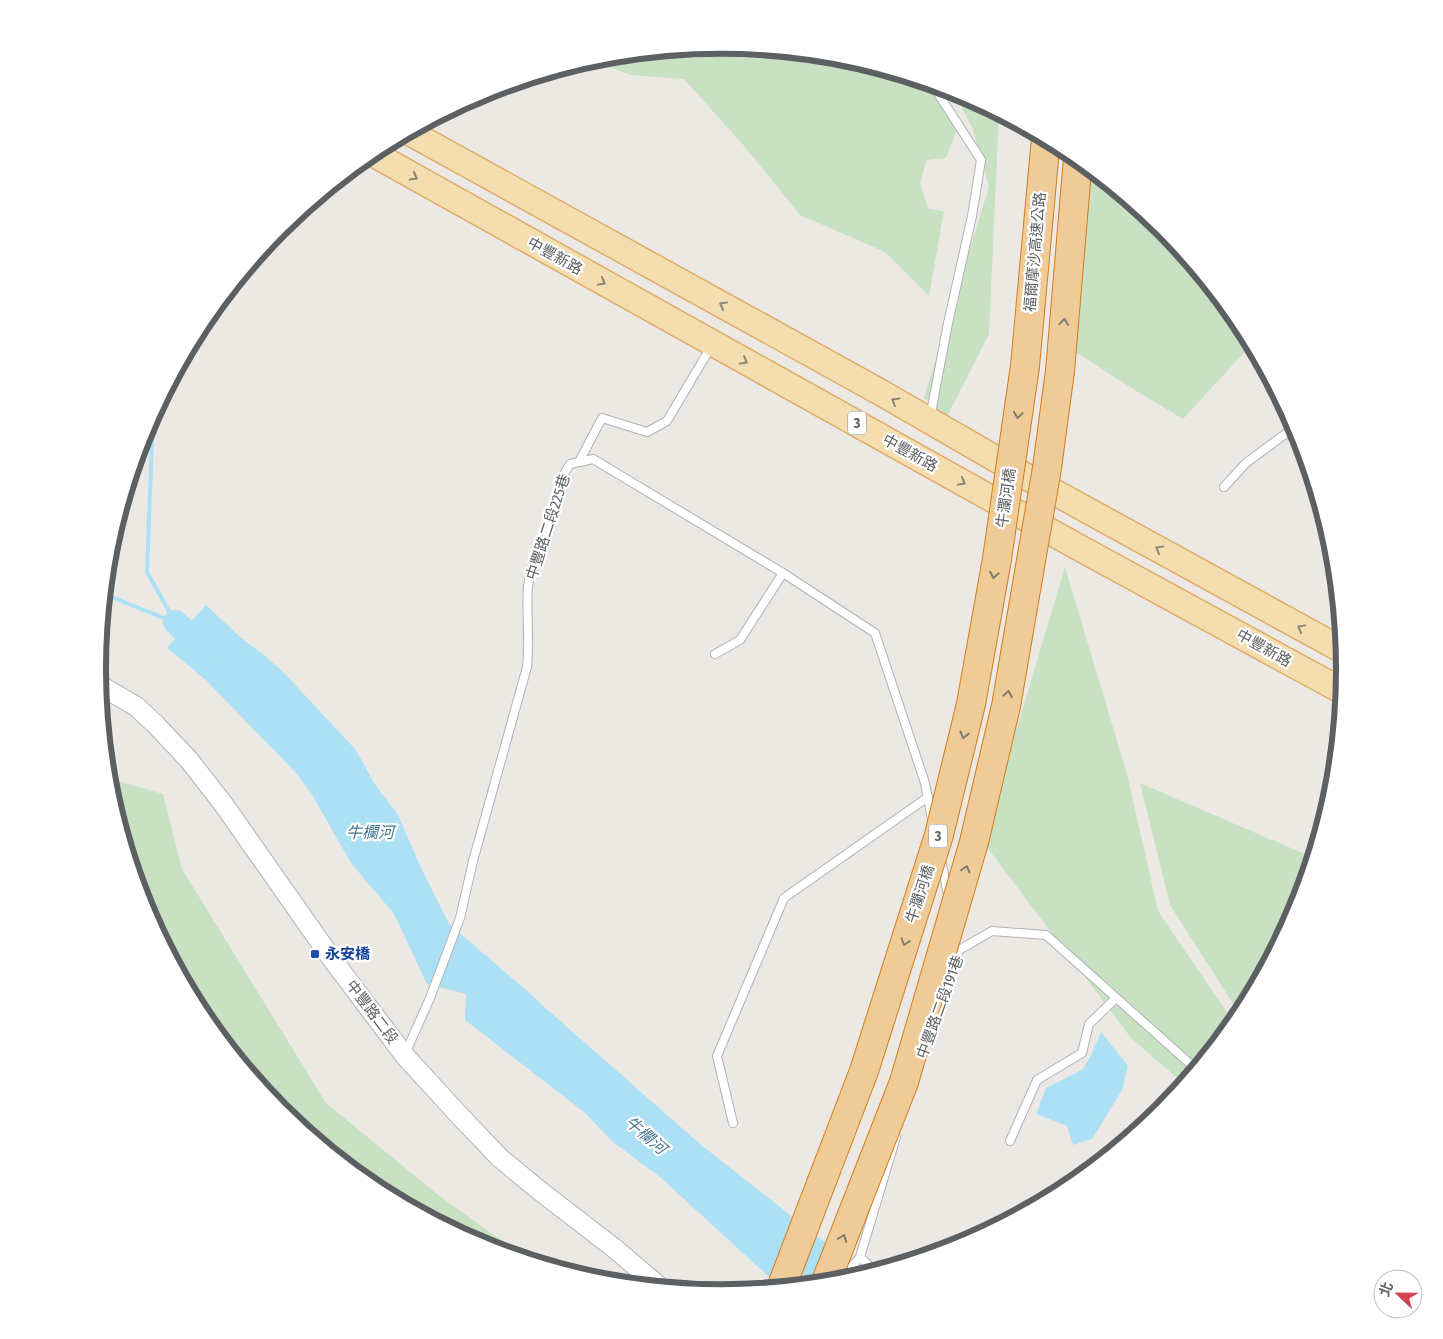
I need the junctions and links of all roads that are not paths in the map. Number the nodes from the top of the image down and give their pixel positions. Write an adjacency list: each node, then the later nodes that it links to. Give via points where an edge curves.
1 (938, 94): 8 (lane, via 981,160)
2 (415, 135): 8 (main road, one-way to 2)
3 (1045, 146): 7 (highway, 福爾摩沙高速公路 / 3)
4 (380, 157): 6 (main road, 中豐新路 / 3, one-way to 6)
5 (1077, 167): 33 (highway, one-way to 5, bridge, via 904,1082 974,842 1006,706 1047,468 1060,371)
6 (713, 344): 10 (lane, via 666,421 647,432 602,418); 13 (main road, 中豐新路 / 3, one-way to 13)
7 (1025, 366): 35 (highway, 牛瀾河橋 / 3, one-way to 35, bridge, via 972,704 939,835 864,1071)
8 (930, 420): 11 (main road)
9 (1289, 431): 12 (lane, via 1246,463)
10 (580, 460): 14 (lane, 中豐路二段225巷, via 593,459); 25 (lane, 中豐路二段225巷, via 570,464 565,471 549,532 530,574 527,667 460,918)
11 (1023, 474): 13 (main road); 15 (main road, one-way to 11)
12 (1224, 487)
13 (1015, 511): 17 (main road, 中豐新路 / 3)
14 (783, 573): 16 (lane, via 740,640); 19 (lane, 中豐路二段225巷, via 875,633)
15 (1336, 647)
16 (715, 654)
17 (1337, 688)
18 (106, 689): 25 (street, 中豐路二段, via 137,707 189,760)
19 (928, 797): 20 (lane, 中豐路二段225巷); 27 (lane, via 784,898 717,1056)
20 (956, 931)
21 (958, 940): 22 (lane)
22 (960, 950): 23 (lane, 中豐路二段191巷); 24 (lane, 中豐路二段191巷, via 992,931 1046,936)
23 (942, 994)
24 (1116, 998): 26 (lane, 中豐路二段191巷); 29 (lane, via 1089,1024 1082,1053 1037,1080)
25 (404, 1056): 34 (street, 中豐路二段, via 500,1158)
26 (1192, 1066)
27 (734, 1123)
28 (900, 1124): 30 (lane)
29 (1010, 1141)
30 (860, 1257): 31 (lane); 32 (lane)
31 (870, 1267)
32 (849, 1271)
33 (828, 1275)
34 (653, 1281)
35 (784, 1282)

